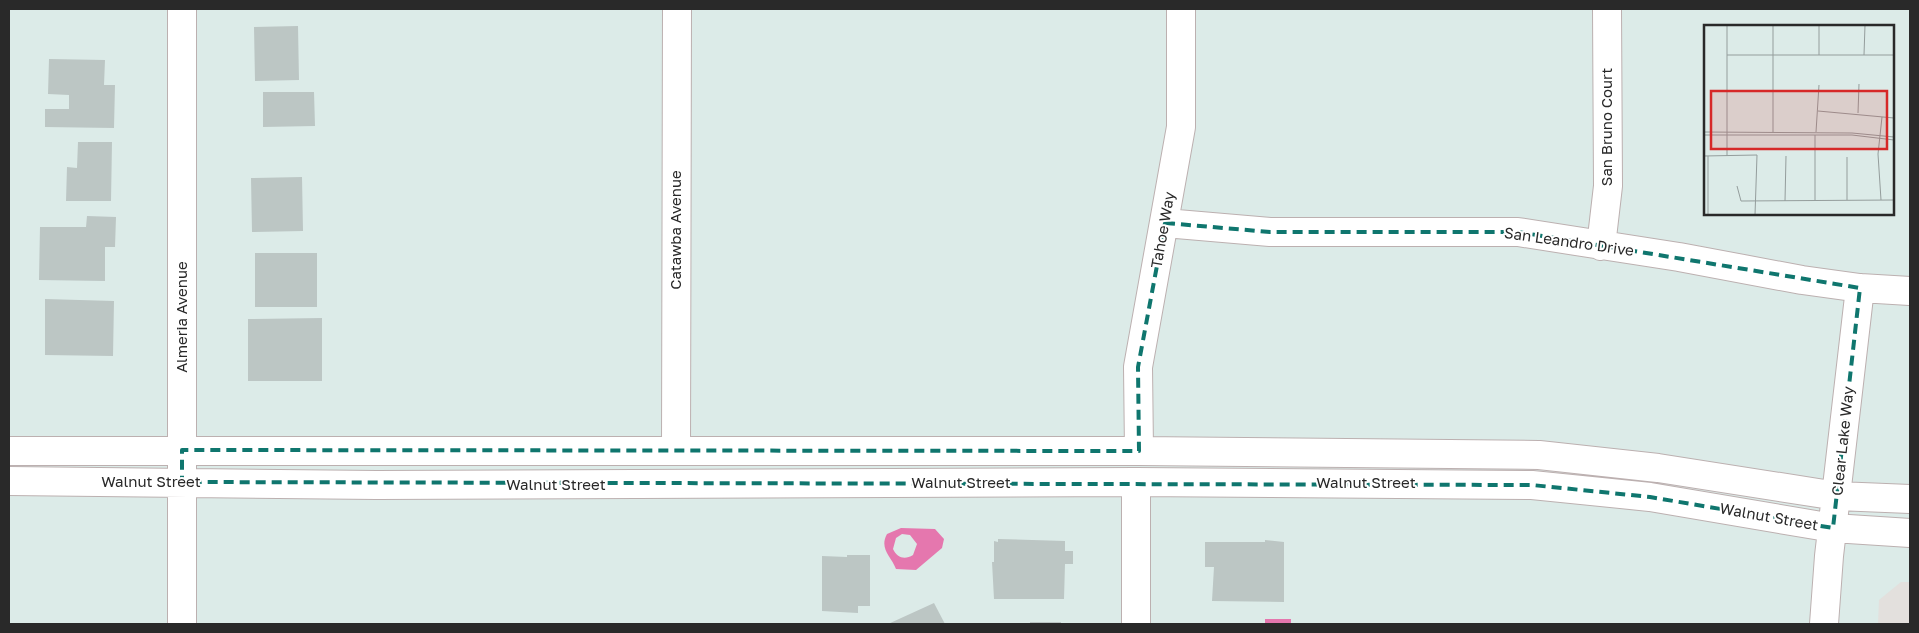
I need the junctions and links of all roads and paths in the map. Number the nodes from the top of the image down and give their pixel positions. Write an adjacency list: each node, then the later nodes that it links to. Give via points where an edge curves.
1 (182, 9): 9 (street, Almeria Avenue)
2 (677, 9): 11 (street, Catawba Avenue)
3 (1181, 9): 5 (street, Tahoe Way, via 1181,127)
4 (1607, 9): 6 (street, San Bruno Court, via 1608,186)
5 (1165, 223): 6 (street, San Leandro Drive, via 1270,232 1518,232); 12 (street, Tahoe Way, via 1138,367)
6 (1600, 246): 7 (street, San Leandro Drive)
7 (1860, 288): 8 (street, San Leandro Drive); 16 (street, Clear Lake Way)
8 (1910, 291)
9 (182, 450): 10 (street, Walnut Street); 11 (street, Walnut Street); 14 (street, Almeria Avenue)
10 (9, 451)
11 (676, 451): 12 (street, Walnut Street)
12 (1139, 451): 16 (street, Walnut Street, via 1539,455 1633,464)
13 (9, 481): 14 (street, Walnut Street)
14 (182, 482): 15 (street, Walnut Street, via 377,485); 20 (street, Almeria Avenue)
15 (1136, 482): 18 (street, Walnut Street, via 1532,484 1650,497); 21 (street)
16 (1837, 496): 17 (street, Walnut Street); 18 (street, Clear Lake Way)
17 (1910, 499)
18 (1833, 528): 19 (street, Walnut Street); 22 (street, Clear Lake Way)
19 (1910, 533)
20 (182, 624)
21 (1136, 624)
22 (1824, 624)

